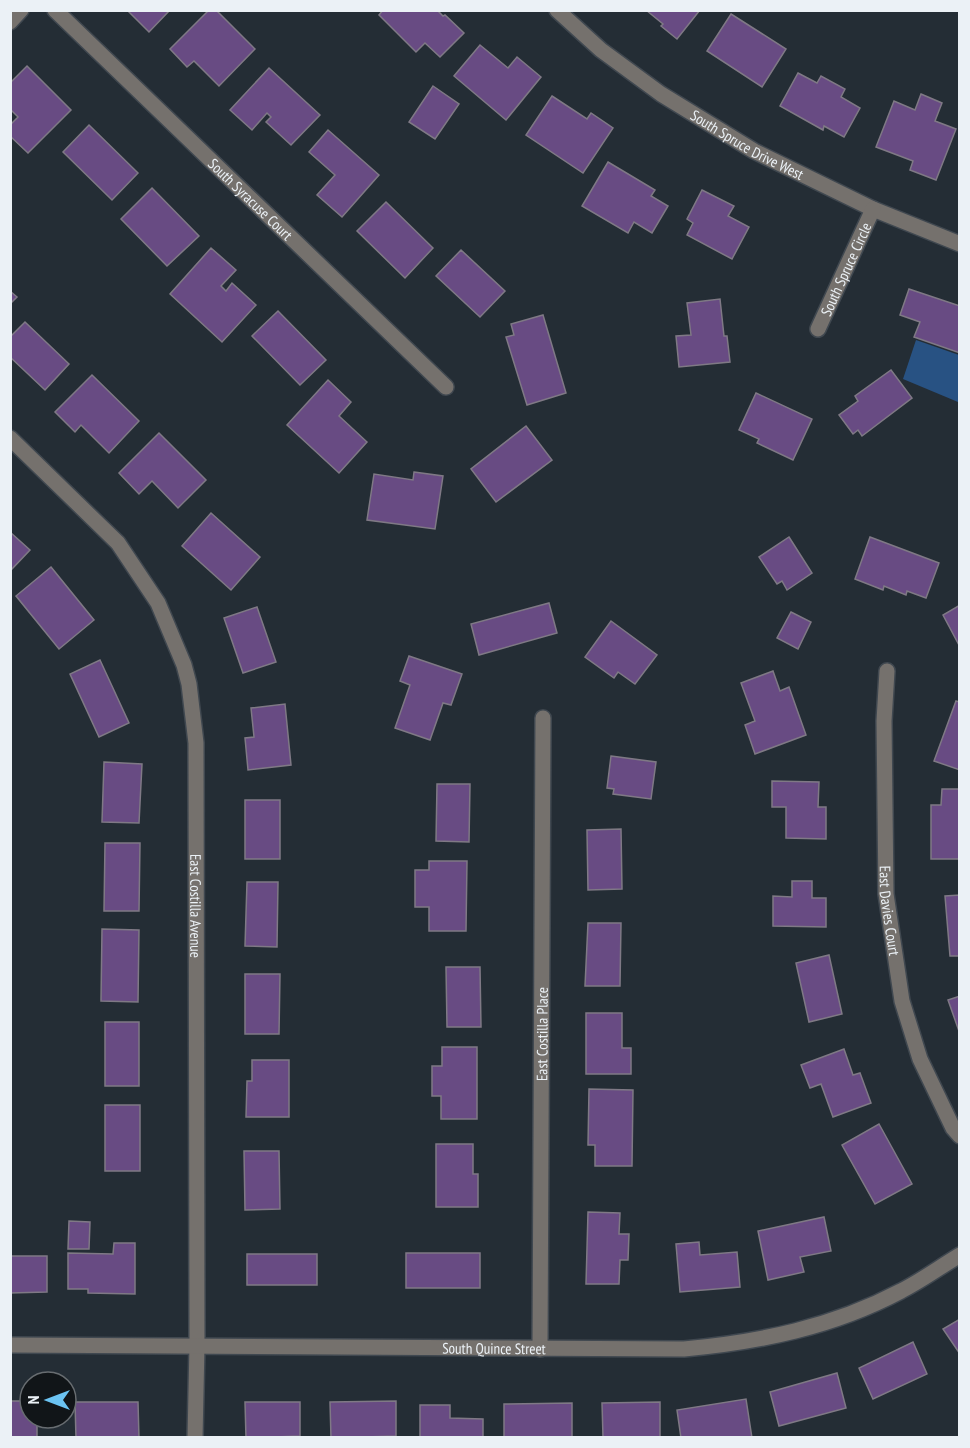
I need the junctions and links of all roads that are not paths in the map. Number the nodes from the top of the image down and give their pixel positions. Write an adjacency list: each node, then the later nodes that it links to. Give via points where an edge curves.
1 (21, 10): 4 (street)
2 (55, 10): 8 (street, South Syracuse Court)
3 (556, 10): 5 (street, South Spruce Drive West, via 601,50 661,94 754,151)
4 (10, 22)
5 (873, 209): 6 (street, South Spruce Drive West); 7 (street, South Spruce Circle)
6 (960, 244)
7 (818, 328)
8 (446, 387)
9 (10, 438): 15 (street, East Costilla Avenue, via 118,543 158,603 189,684 196,743)
10 (887, 671): 12 (street, East Davies Court, via 885,894 902,1001 920,1059)
11 (543, 718): 16 (street, East Costilla Place)
12 (960, 1136)
13 (960, 1255): 16 (street, South Quince Street, via 901,1291 804,1330 736,1344 684,1348)
14 (10, 1345): 15 (street, South Quince Street)
15 (197, 1345): 16 (street, South Quince Street); 17 (street, East Costilla Avenue)
16 (540, 1348)
17 (195, 1437)

